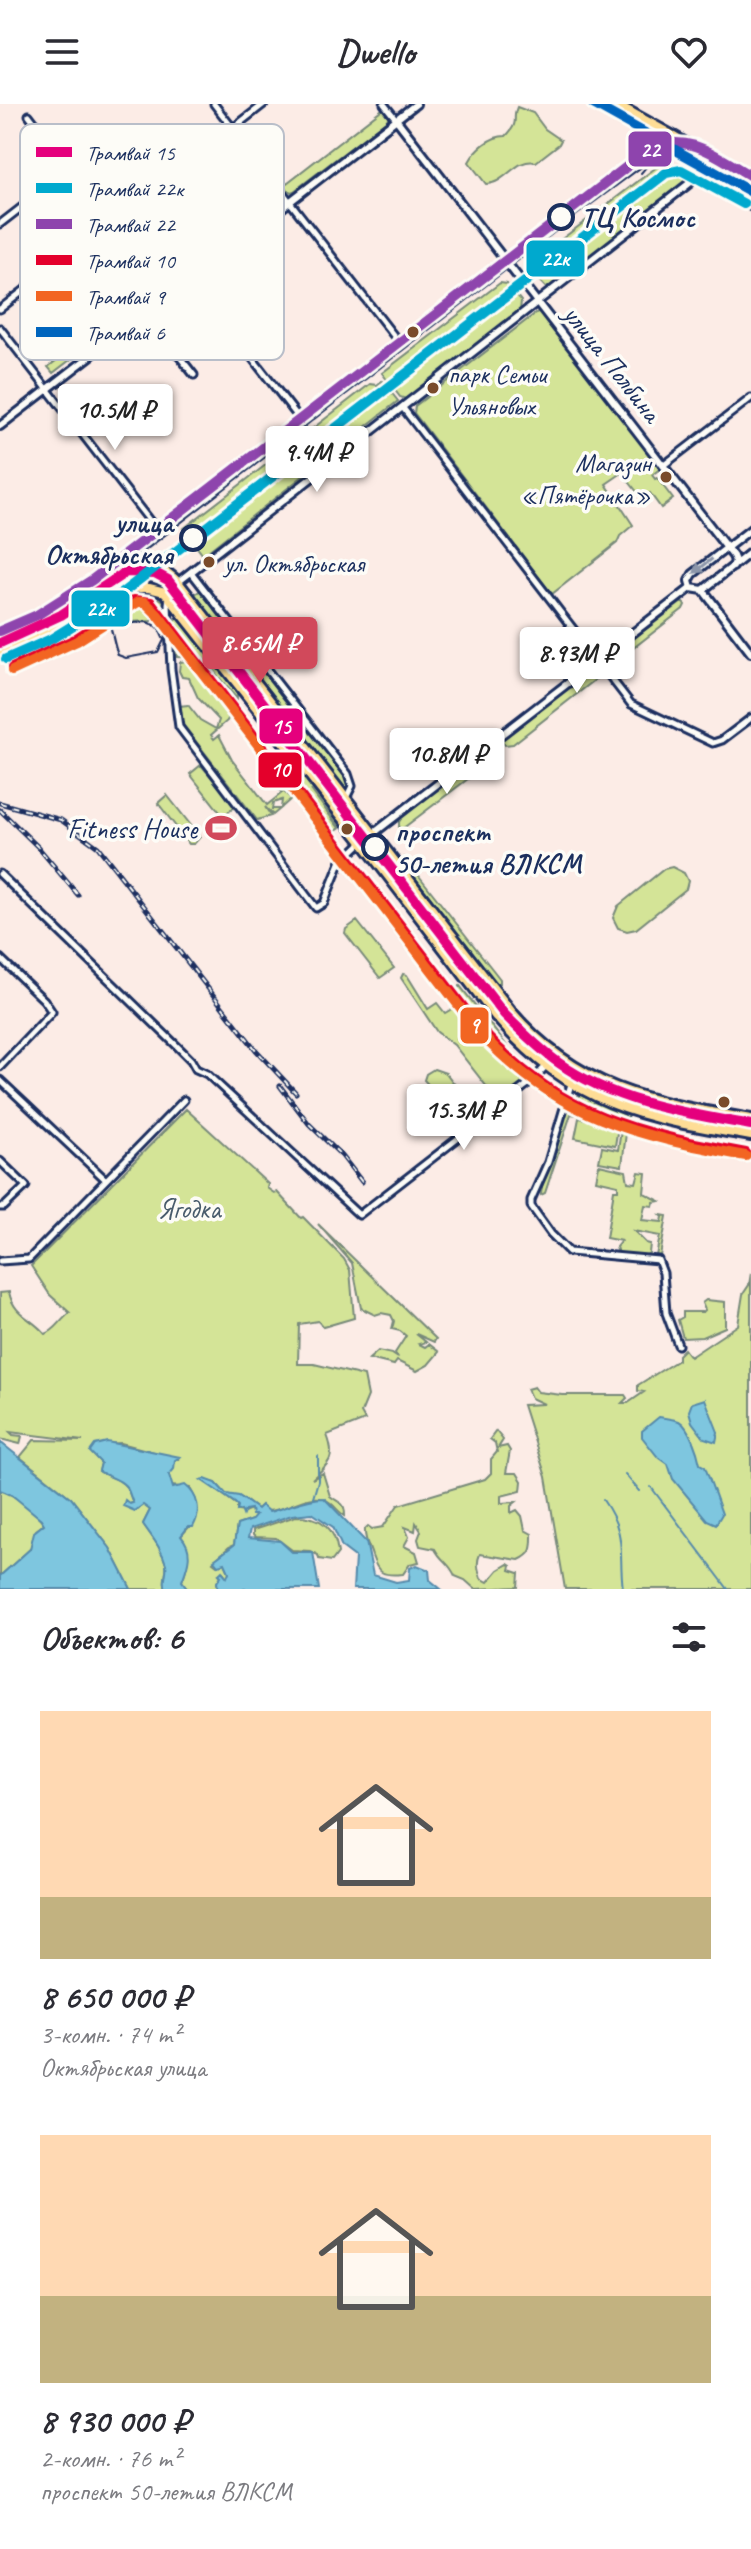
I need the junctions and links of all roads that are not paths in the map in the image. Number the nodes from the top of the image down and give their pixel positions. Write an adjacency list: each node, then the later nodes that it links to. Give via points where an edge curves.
1 (214, 104): 9 (street)
2 (264, 104): 10 (street)
3 (384, 104): 7 (street, улица Полбина)
4 (416, 104): 7 (street)
5 (616, 104): 11 (main road)
6 (29, 115): 8 (street)
7 (396, 119): 16 (street); 21 (street, улица Полбина)
8 (36, 124)
9 (230, 124)
10 (238, 124)
11 (675, 136): 12 (main road); 21 (street)
12 (718, 161): 13 (street); 14 (main road)
13 (697, 177): 18 (street); 23 (street)
14 (751, 179)
15 (284, 194): 16 (street)
16 (289, 201): 17 (street); 26 (street)
17 (284, 205)
18 (751, 207)
19 (20, 209): 20 (street)
20 (0, 224)
21 (508, 262): 23 (street, улица Полбина); 26 (street)
22 (20, 294): 24 (street)
23 (539, 303): 35 (street); 38 (street, улица Полбина)
24 (0, 309)
25 (0, 328): 27 (street)
26 (401, 345): 36 (street)
27 (20, 354)
28 (25, 360): 33 (street)
29 (84, 360): 33 (street)
30 (182, 360): 32 (street)
31 (254, 360): 36 (street)
32 (194, 375)
33 (47, 389): 37 (street); 40 (street)
34 (751, 398): 38 (street)
35 (403, 408): 45 (street); 54 (street)
36 (302, 422): 40 (street)
37 (0, 426)
38 (664, 465): 41 (street, улица Полбина)
39 (751, 529): 41 (street)
40 (159, 533): 44 (street)
41 (727, 548): 43 (street, улица Полбина, via 735,560); 47 (street, one-way to 47, via 690,576)
42 (751, 552): 43 (street)
43 (733, 567): 48 (street)
44 (114, 569): 46 (main road, via 150,565); 51 (main road, via 61,609)
45 (191, 572): 46 (street); 56 (street, via 348,774 352,786)
46 (178, 582): 49 (main road); 50 (main road)
47 (691, 588): 48 (street); 54 (street)
48 (703, 590): 53 (street)
49 (185, 591): 50 (street); 56 (main road)
50 (169, 592): 52 (main road, via 139,587 118,592 44,635); 58 (main road); 58 (street, via 179,727 316,908 324,903 340,863)
51 (0, 637)
52 (0, 653)
53 (751, 653)
54 (598, 660): 55 (street, via 636,707 707,742 717,743); 57 (street)
55 (751, 718)
56 (346, 798): 57 (main road)
57 (374, 833): 58 (main road); 66 (main road, via 511,1011 560,1058 634,1095)
58 (362, 842): 61 (main road, via 496,1017)
59 (0, 874): 61 (street, via 196,1069 359,1215)
60 (0, 958): 62 (street, via 52,1012)
61 (546, 1066): 64 (main road)
62 (0, 1067)
63 (0, 1080): 69 (street)
64 (571, 1084): 67 (main road, via 652,1118); 72 (street, via 531,1206 569,1252 658,1260 666,1313)
65 (184, 1100): 69 (street)
66 (751, 1119)
67 (751, 1136)
68 (0, 1161): 70 (street, via 26,1186)
69 (105, 1179): 71 (street, via 29,1259)
70 (0, 1207)
71 (0, 1261)
72 (678, 1345)

